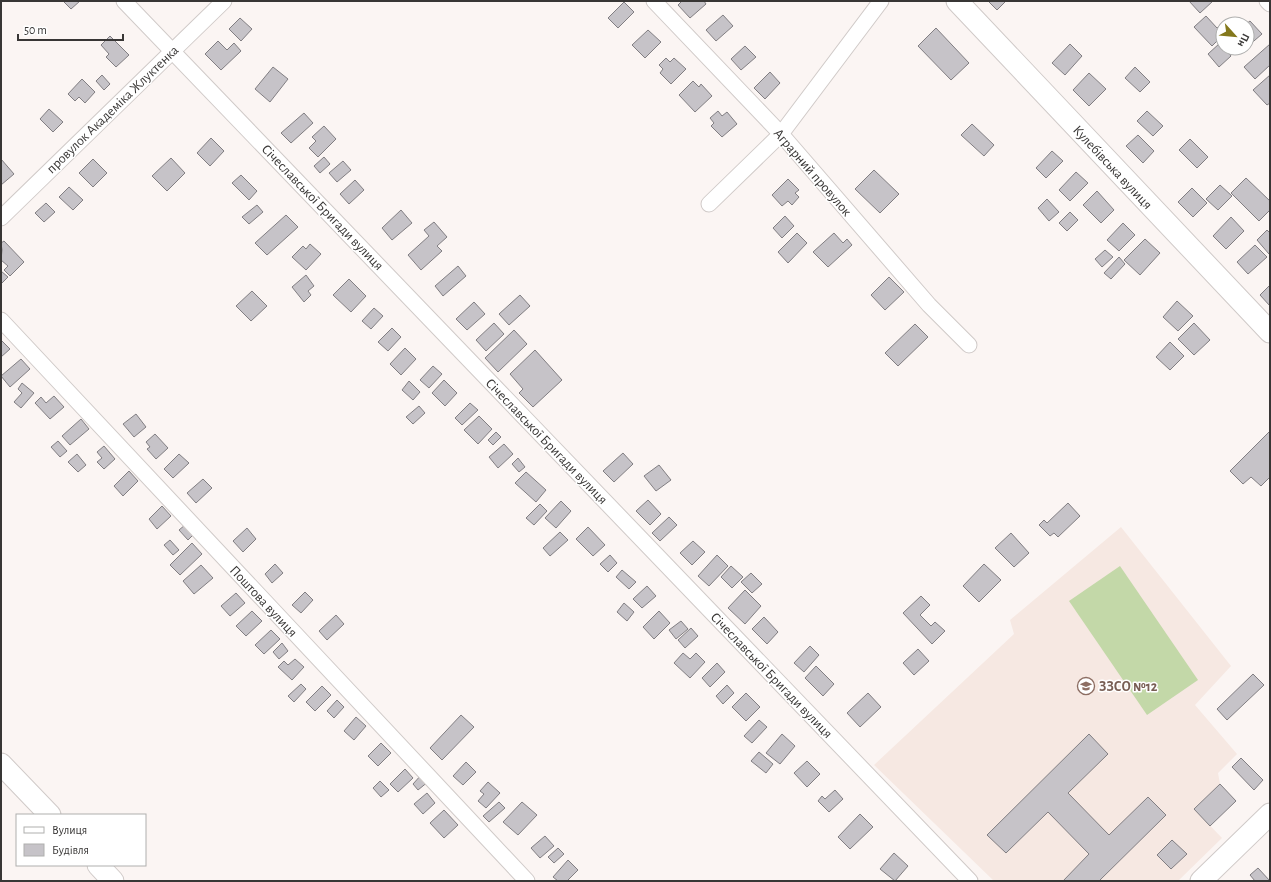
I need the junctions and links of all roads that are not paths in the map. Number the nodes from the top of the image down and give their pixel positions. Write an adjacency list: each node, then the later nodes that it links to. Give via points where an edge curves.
1 (124, 1): 8 (street, Січеславської Бригади вулиця)
2 (224, 1): 8 (street, провулок Академіка Жлуктенка)
3 (654, 1): 9 (street, Аграрний провулок)
4 (881, 1): 9 (street)
5 (957, 1): 13 (street, Кулебівська вулиця)
6 (1267, 1): 7 (street)
7 (1270, 4)
8 (172, 51): 11 (street, провулок Академіка Жлуктенка); 21 (street, Січеславської Бригади вулиця)
9 (781, 134): 10 (street); 14 (street, Аграрний провулок, via 929,305)
10 (710, 204)
11 (1, 218)
12 (1, 320): 20 (street, Поштова вулиця)
13 (1270, 332)
14 (968, 345)
15 (1, 764): 16 (street)
16 (49, 814)
17 (1270, 814): 22 (street)
18 (99, 866): 19 (street)
19 (113, 881)
20 (527, 881)
21 (970, 881)
22 (1201, 881)

